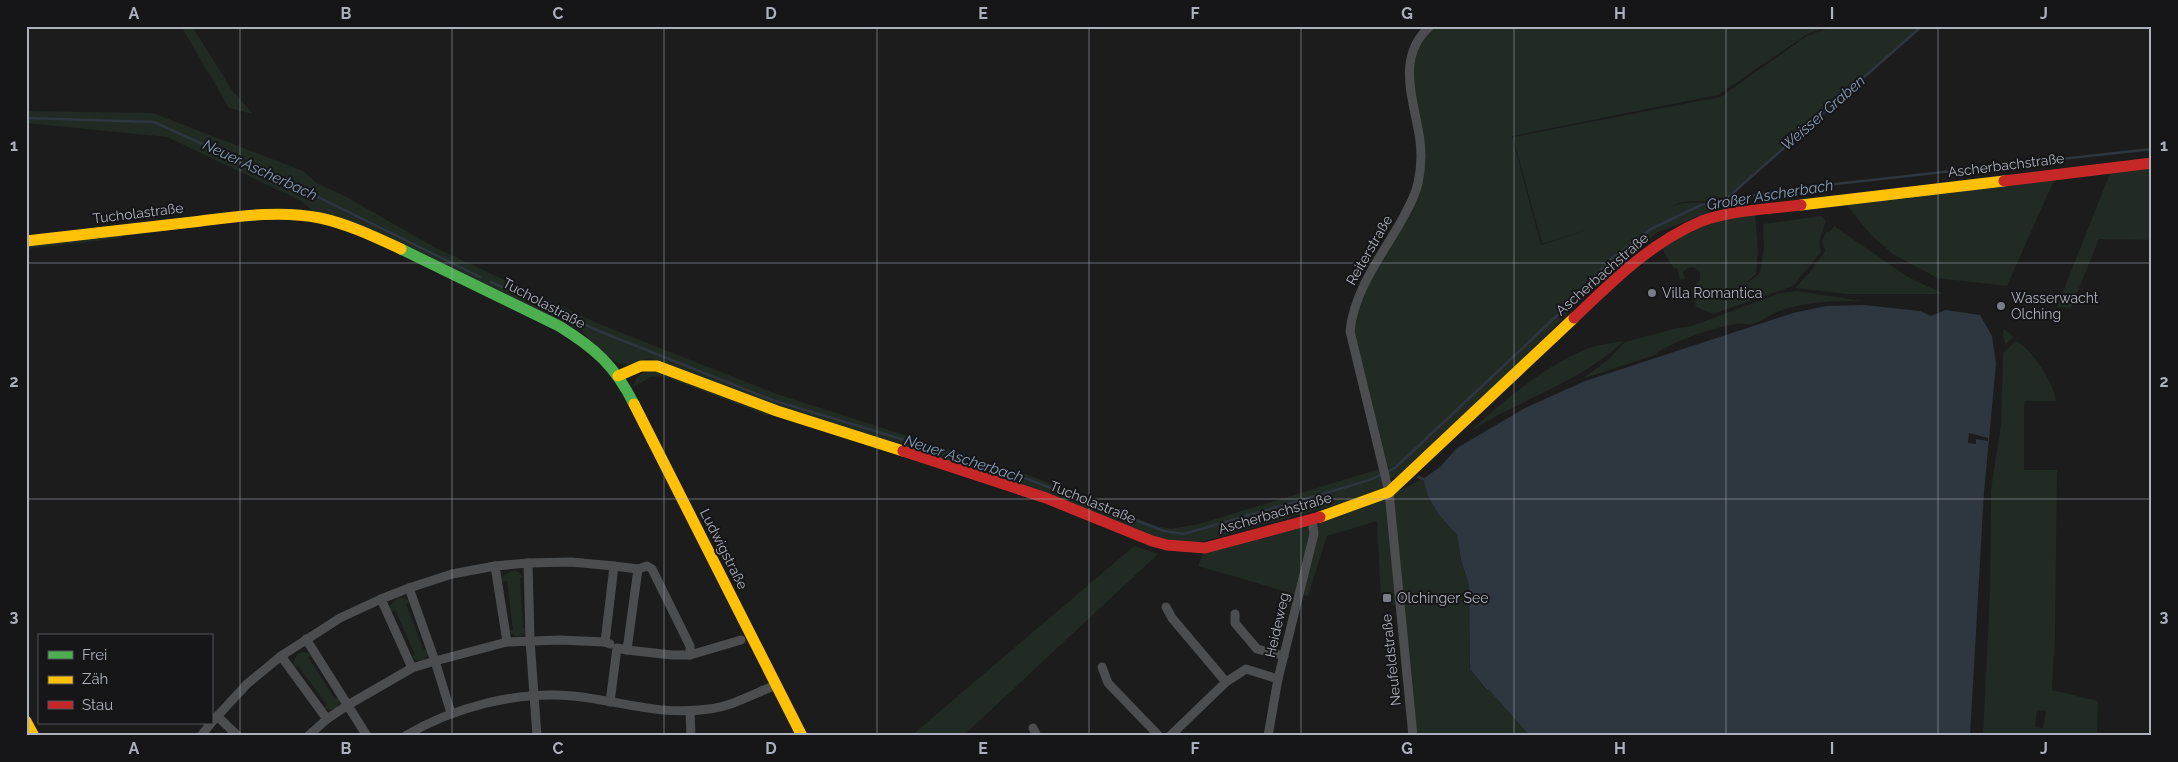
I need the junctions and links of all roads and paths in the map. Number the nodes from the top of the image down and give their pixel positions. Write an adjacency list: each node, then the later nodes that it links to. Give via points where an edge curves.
1 (1430, 26): 5 (street, Reiterstraße, via 1416,44 1408,66 1422,163 1418,185 1409,207 1358,295 1350,332)
2 (2152, 162): 5 (street, Ascherbachstraße, via 1742,212 1703,221 1661,242 1628,267)
3 (26, 241): 4 (street, Tucholastraße, via 281,214 326,220 362,231 431,262 558,326 584,341 604,358)
4 (618, 376): 7 (street, Tucholastraße, via 640,366 664,368 777,411 1046,498); 31 (street, Ludwigstraße)
5 (1389, 492): 6 (street, Ascherbachstraße); 53 (street, Neufeldstraße)
6 (1312, 520): 7 (street, Ascherbachstraße, via 1205,548); 25 (street, Heideweg, via 1314,534)
7 (1166, 545)
8 (528, 562): 9 (street); 10 (street); 17 (street)
9 (495, 566): 12 (street, via 452,574); 19 (street)
10 (614, 566): 11 (street); 20 (street)
11 (638, 569): 22 (street); 23 (street, via 647,566 652,569 690,646)
12 (409, 588): 13 (street); 26 (street)
13 (381, 599): 16 (street, via 340,618); 28 (street)
14 (1166, 607): 30 (street)
15 (1235, 614): 25 (street, via 1235,623 1257,649)
16 (306, 639): 24 (street); 34 (street)
17 (530, 640): 19 (street); 20 (street); 32 (street)
18 (741, 640): 23 (street)
19 (507, 642): 26 (street)
20 (605, 642): 21 (street)
21 (617, 648): 22 (street); 33 (street)
22 (627, 650): 23 (street)
23 (690, 655)
24 (281, 656): 37 (street); 39 (street, via 247,684)
25 (1284, 656): 29 (street, Heideweg)
26 (435, 661): 28 (street); 36 (street)
27 (1102, 667): 50 (street, via 1108,683)
28 (412, 668): 34 (street)
29 (1278, 679): 30 (street, via 1246,669); 52 (street, Heideweg)
30 (1226, 682): 51 (street)
31 (776, 685): 35 (street, via 732,705); 49 (street, Ludwigstraße)
32 (535, 697): 33 (street, via 573,696); 36 (street); 47 (street)
33 (610, 702): 35 (street, via 647,710)
34 (348, 705): 37 (street); 45 (street)
35 (690, 711): 48 (street)
36 (451, 713): 46 (street)
37 (328, 719): 44 (street)
38 (26, 721): 41 (street)
39 (213, 721): 43 (street)
40 (211, 724): 42 (street)
41 (34, 736)
42 (201, 736)
43 (238, 736)
44 (308, 736)
45 (367, 736)
46 (406, 736)
47 (537, 736)
48 (690, 736)
49 (802, 736)
50 (1159, 736)
51 (1170, 736)
52 (1268, 736)
53 (1413, 736)

